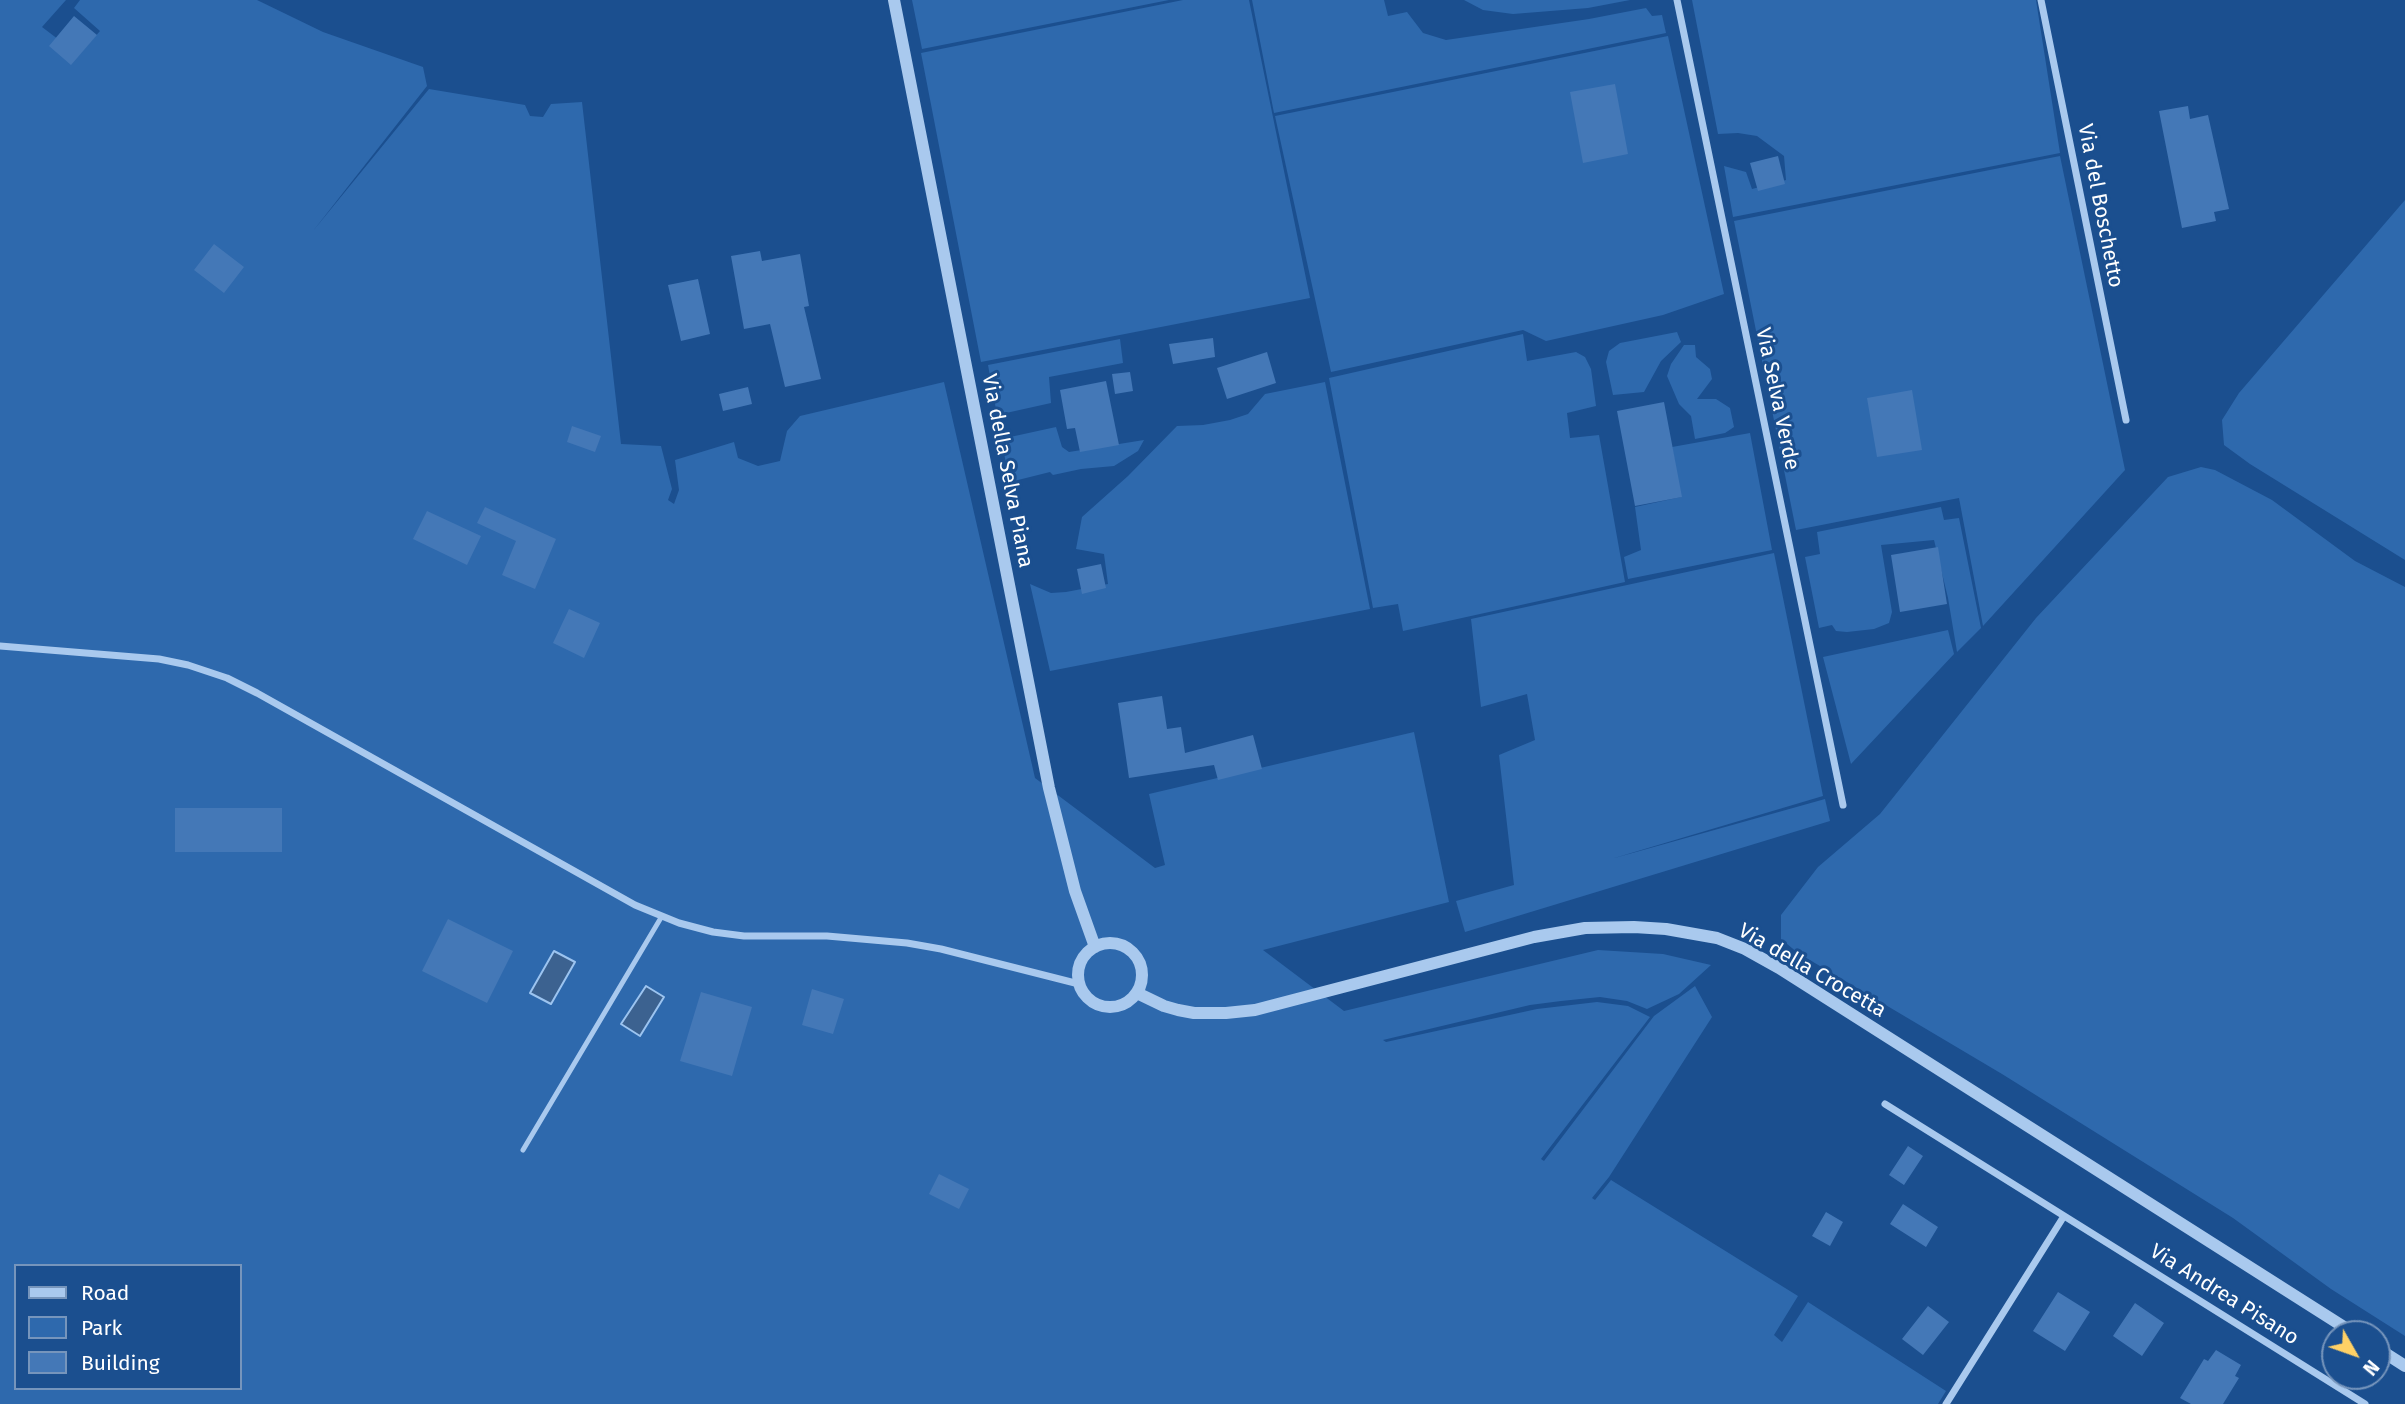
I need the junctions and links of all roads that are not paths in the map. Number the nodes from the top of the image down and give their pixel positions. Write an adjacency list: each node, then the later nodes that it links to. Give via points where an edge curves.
1 (894, 0): 8 (street, Via della Selva Piana, via 1049,788 1075,891)
2 (1676, 0): 6 (street, Via Selva Verde)
3 (2040, 0): 4 (street, Via del Boschetto)
4 (2126, 420)
5 (0, 646): 7 (street, via 159,659 227,678)
6 (1843, 805)
7 (662, 916): 9 (street, via 744,936 846,937 915,944); 12 (lane)
8 (1095, 947): 9 (street, via 1080,963); 10 (street, via 1116,944 1133,954 1142,972)
9 (1079, 985): 10 (street, via 1091,1001 1110,1007)
10 (1137, 993): 14 (street, Via della Crocetta, via 1178,1010 1226,1013 1267,1007 1585,928 1644,928 1717,938 1779,968)
11 (1885, 1104): 13 (street, Via Andrea Pisano)
12 (523, 1150)
13 (2064, 1216): 15 (street); 16 (street, Via Andrea Pisano)
14 (2334, 1320)
15 (1946, 1404)
16 (2365, 1404)

